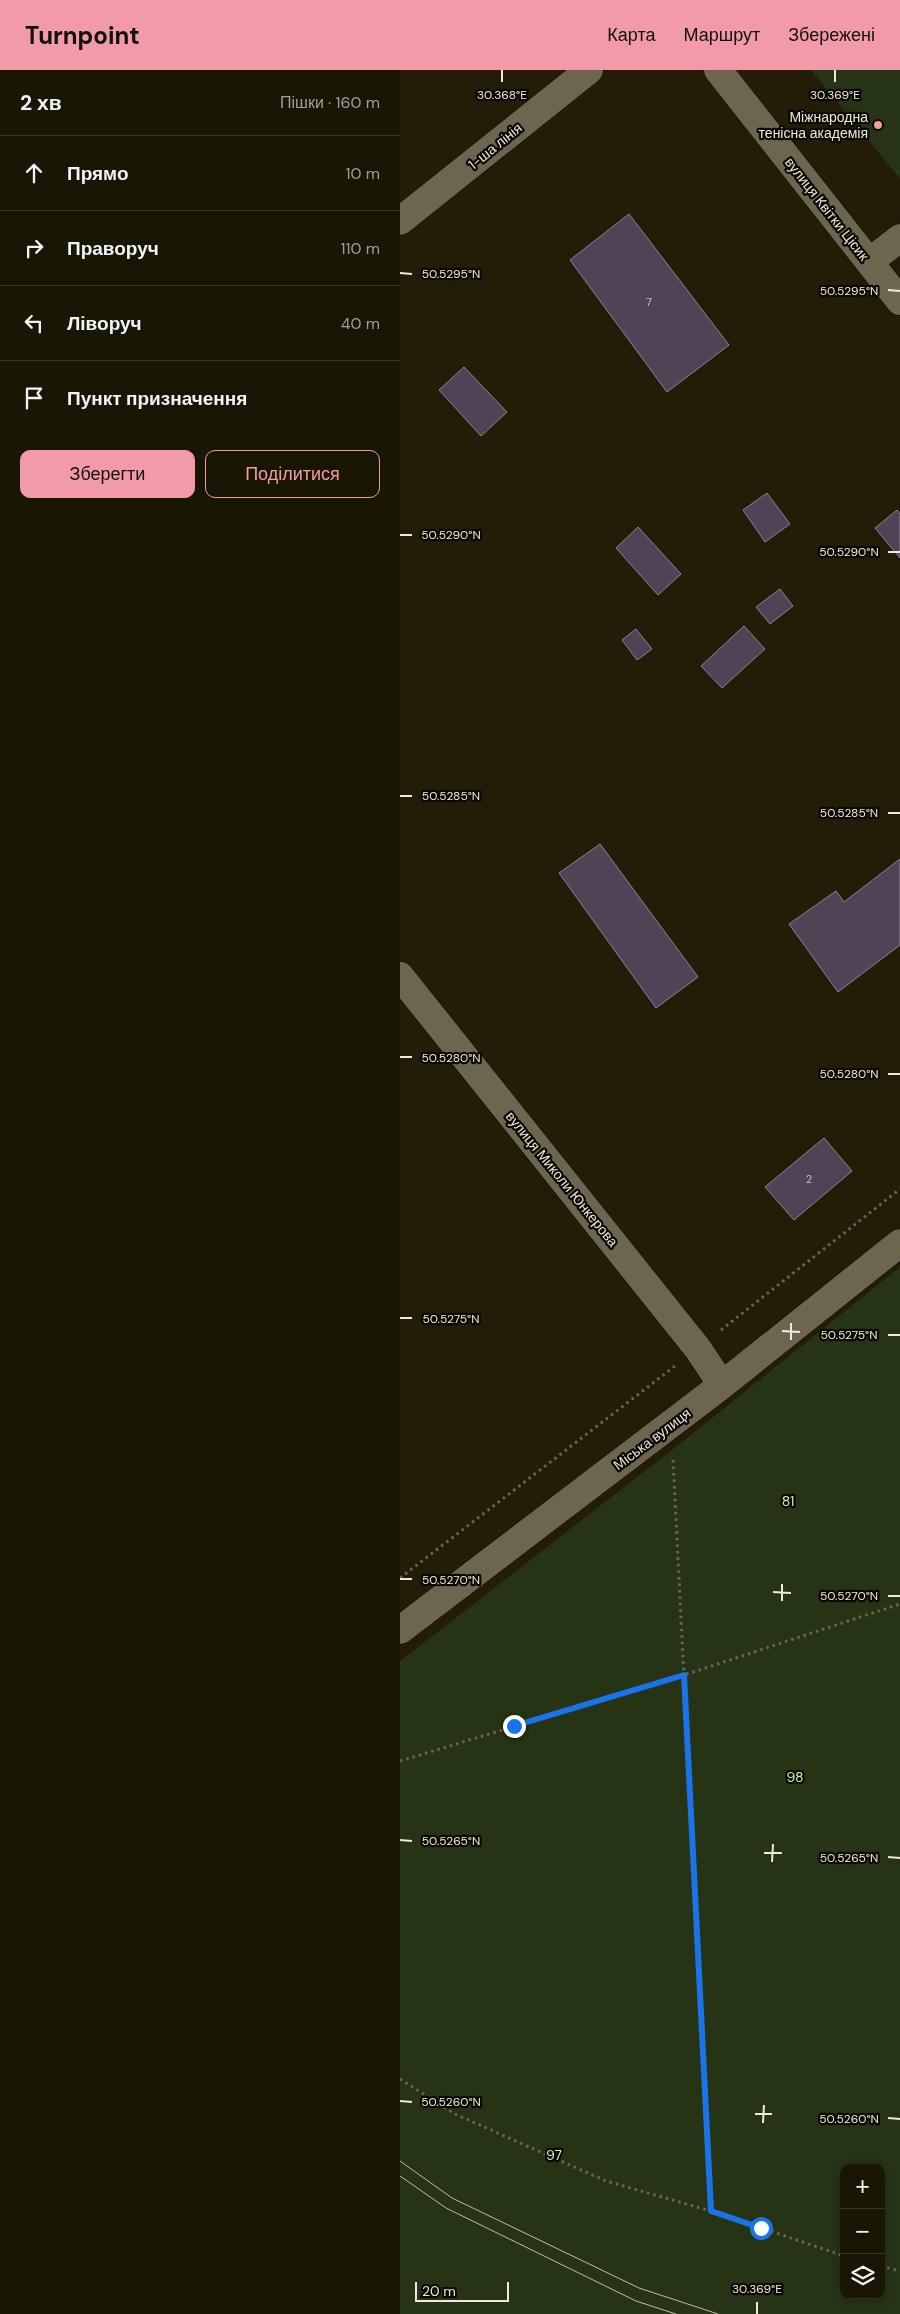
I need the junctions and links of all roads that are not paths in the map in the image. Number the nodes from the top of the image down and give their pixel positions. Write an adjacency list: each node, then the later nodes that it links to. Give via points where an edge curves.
1 (589, 70): 3 (street, 1-ша лінія)
2 (718, 70): 5 (street, вулиця Квітки Цісик)
3 (400, 221)
4 (900, 238): 5 (street)
5 (869, 262): 6 (street, вулиця Квітки Цісик)
6 (900, 301)
7 (400, 976): 9 (street, вулиця Миколи Юнкерова, via 698,1349)
8 (900, 1243): 9 (street, Міська вулиця)
9 (722, 1385): 10 (street, Міська вулиця)
10 (400, 1630)

